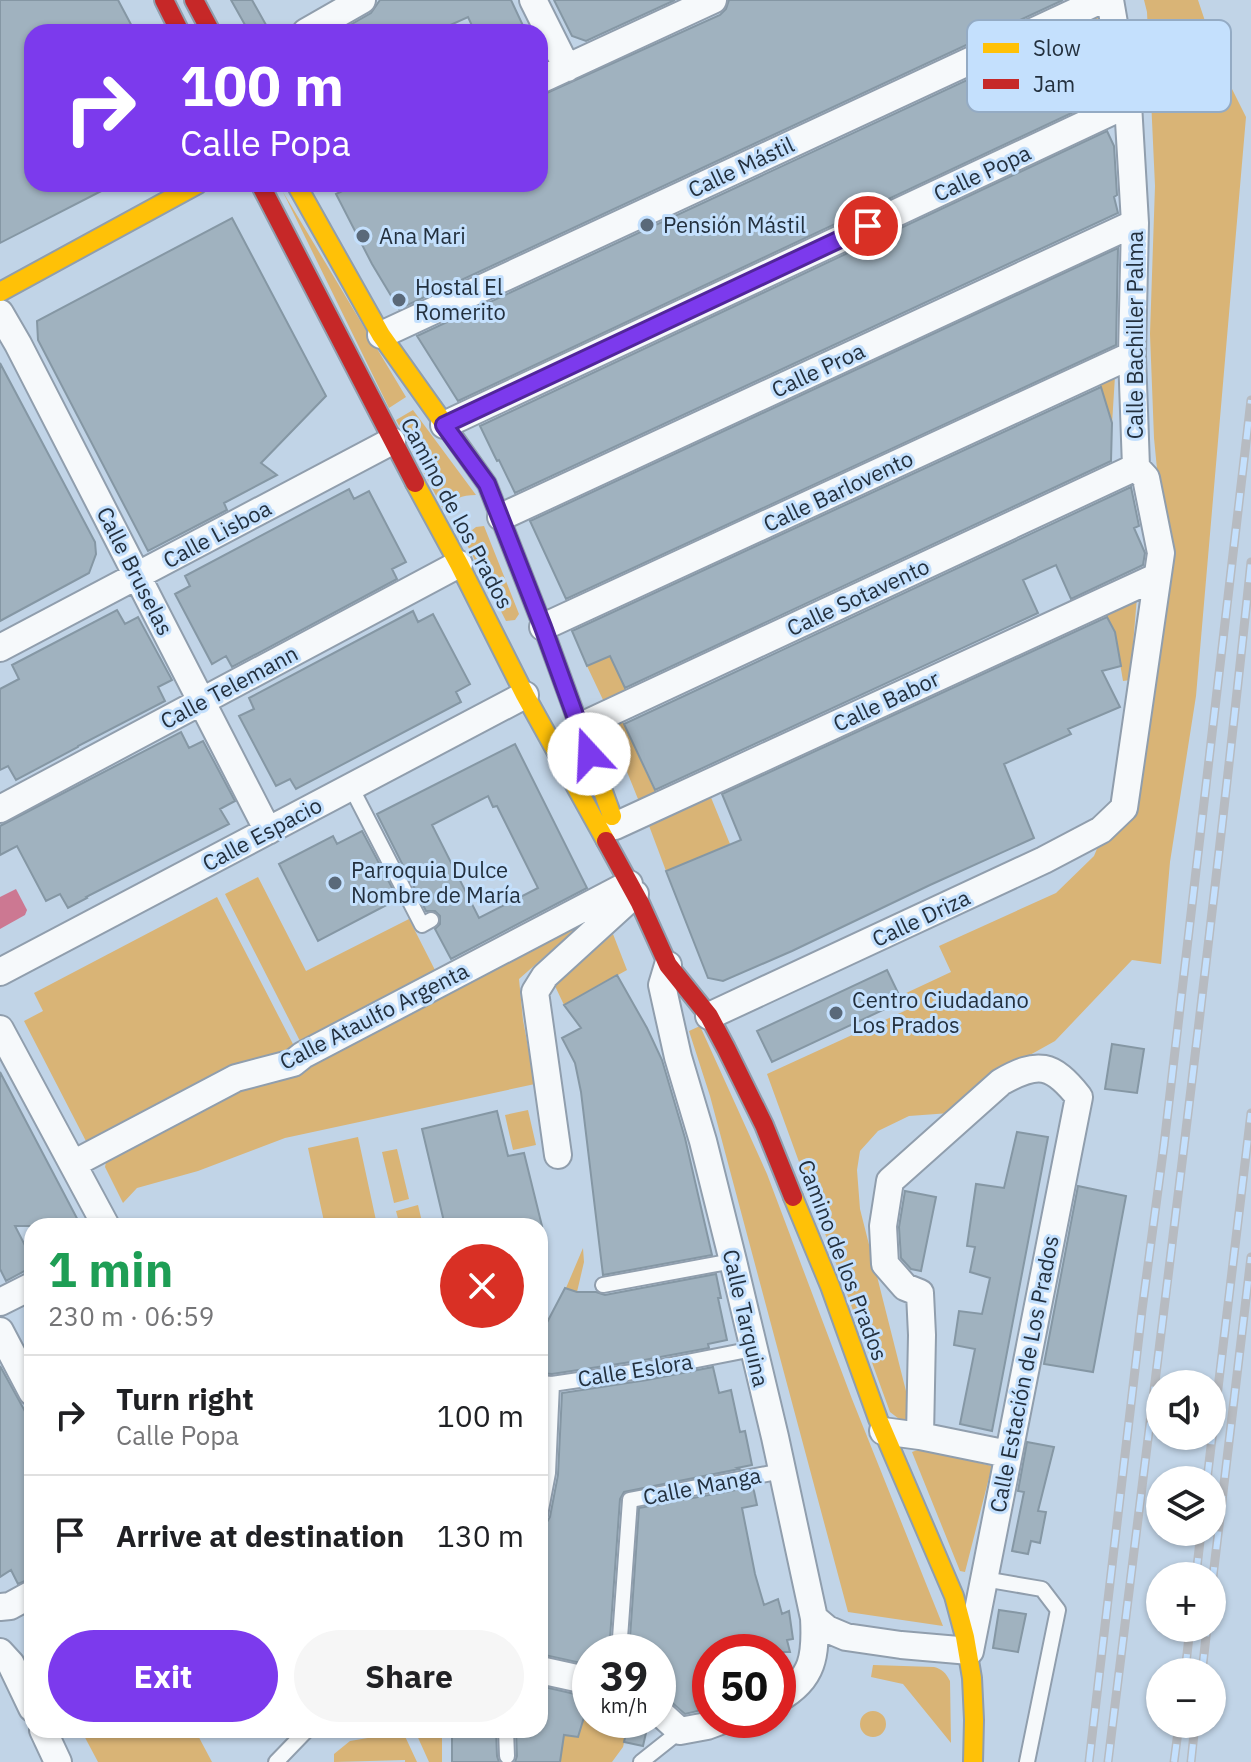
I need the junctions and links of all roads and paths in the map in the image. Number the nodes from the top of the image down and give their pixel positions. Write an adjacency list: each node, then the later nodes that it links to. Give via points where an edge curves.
1 (164, 0): 10 (main road)
2 (194, 0): 11 (main road)
3 (362, 0): 12 (street)
4 (533, 0): 13 (street)
5 (713, 0): 16 (street)
6 (1101, 0): 8 (street, Calle Mástil)
7 (1110, 0): 9 (street, Calle Bachiller Palma)
8 (1058, 20)
9 (1113, 20)
10 (176, 24)
11 (207, 24)
12 (320, 24)
13 (545, 24)
14 (548, 30): 16 (street)
15 (967, 62): 26 (street, Calle Mástil)
16 (567, 68): 17 (street)
17 (548, 76)
18 (1111, 112): 28 (street, Calle Popa)
19 (1128, 112): 23 (street, Calle Bachiller Palma)
20 (183, 192): 24 (main road)
21 (264, 192): 29 (main road, Camino de los Prados)
22 (306, 192): 26 (main road, Camino de los Prados)
23 (1135, 223): 27 (street, Calle Bachiller Palma); 32 (street, Calle Proa)
24 (0, 292)
25 (0, 313): 34 (street, Calle Bruselas)
26 (381, 335): 28 (main road, Camino de los Prados)
27 (1132, 355): 30 (street, Calle Bachiller Palma); 37 (street, Calle Barlovento)
28 (444, 425): 32 (main road, Camino de los Prados, via 487,484)
29 (392, 441): 33 (main road, Camino de los Prados); 34 (street, Calle Lisboa)
30 (1136, 467): 35 (street, Calle Bachiller Palma, via 1146,478 1161,553); 41 (street, Calle Sotavento)
31 (457, 518): 33 (main road)
32 (494, 518): 37 (main road, Camino de los Prados, via 533,603)
33 (453, 554): 36 (main road, Camino de los Prados); 40 (street, Calle Telemann)
34 (138, 576): 38 (street, Calle Lisboa); 40 (street, Calle Bruselas)
35 (1156, 577): 43 (street, Calle Bachiller Palma); 45 (street, Calle Babor)
36 (489, 625): 37 (main road, via 509,633); 39 (main road, Camino de los Prados)
37 (528, 628): 41 (main road, Camino de los Prados)
38 (0, 648)
39 (525, 695): 42 (street, Calle Espacio); 47 (main road, Camino de los Prados)
40 (202, 701): 44 (street, Calle Telemann); 46 (street, Calle Bruselas)
41 (579, 727): 45 (main road, Camino de los Prados)
42 (351, 787): 46 (street, Calle Espacio); 48 (lane, via 422,925)
43 (1124, 808): 51 (street, Calle Driza, via 1101,830 1069,847)
44 (0, 809)
45 (615, 826): 47 (main road, Camino de los Prados)
46 (268, 831): 50 (street, Calle Espacio)
47 (635, 894): 49 (main road, Camino de los Prados); 53 (street, via 545,976 535,992); 54 (street, Calle Ataulfo Argenta, via 293,1063 236,1078)
48 (431, 920)
49 (668, 965): 51 (main road, Camino de los Prados); 56 (street, Calle Tarquina, via 662,985 668,1014)
50 (0, 972)
51 (709, 1016): 64 (main road, Camino de los Prados, via 764,1125)
52 (0, 1029): 54 (street)
53 (558, 1155)
54 (73, 1164): 55 (street)
55 (102, 1218)
56 (733, 1261): 57 (lane); 61 (street, Calle Tarquina)
57 (603, 1285)
58 (24, 1290): 59 (street)
59 (0, 1302)
60 (0, 1331): 62 (street)
61 (753, 1349): 63 (lane, Calle Eslora); 67 (street, Calle Tarquina)
62 (24, 1377)
63 (548, 1383)
64 (883, 1431): 65 (street); 73 (main road, Camino de los Prados, via 954,1596)
65 (920, 1436): 66 (street); 66 (street, Calle Estación de Los Prados, via 920,1293 905,1287 885,1264 883,1226 890,1181 1001,1082 1042,1067 1064,1078 1079,1097)
66 (1008, 1454): 68 (street, Calle Estación de Los Prados)
67 (782, 1471): 71 (street, Calle Tarquina); 72 (lane, Calle Manga, via 630,1500)
68 (984, 1579): 73 (street, Calle Estación de Los Prados); 90 (lane, via 1042,1589 1058,1610)
69 (24, 1598): 70 (street)
70 (0, 1607)
71 (814, 1618): 73 (street, via 846,1637); 77 (street, Calle Tarquina, via 816,1647 808,1673)
72 (620, 1634)
73 (970, 1651): 89 (main road, Camino de los Prados)
74 (0, 1652): 78 (street)
75 (548, 1672): 76 (street)
76 (572, 1677)
77 (796, 1687)
78 (24, 1691)
79 (676, 1727): 81 (street)
80 (692, 1729): 81 (street)
81 (680, 1731): 88 (lane)
82 (47, 1738): 86 (street)
83 (299, 1738): 87 (lane)
84 (506, 1738): 85 (lane)
85 (507, 1756)
86 (58, 1762)
87 (276, 1762)
88 (641, 1762)
89 (973, 1762)
90 (1027, 1762)

